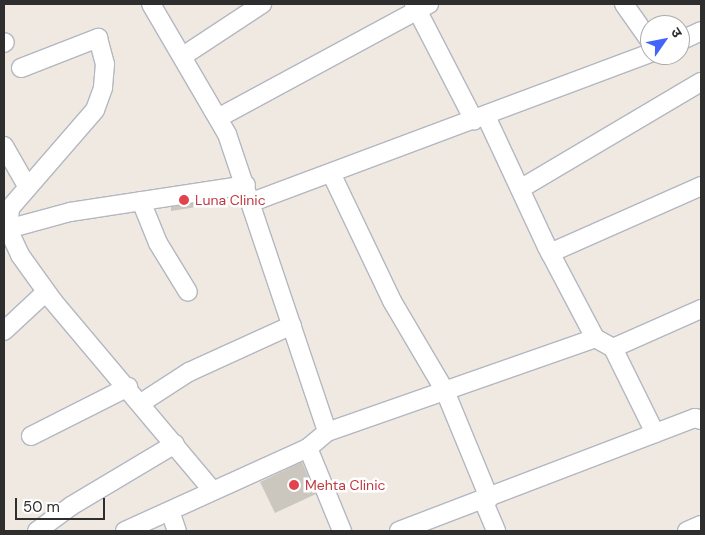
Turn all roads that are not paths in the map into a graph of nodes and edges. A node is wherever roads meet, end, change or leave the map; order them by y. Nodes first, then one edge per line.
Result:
1 (151, 4) edge
2 (262, 4) edge
3 (624, 4) edge
4 (420, 6) edge
5 (640, 27) edge
6 (183, 56) junction
7 (640, 57) edge
8 (21, 68) dead end
9 (701, 82) edge
10 (218, 118) junction
11 (480, 118) junction
12 (4, 146) edge
13 (331, 173) junction
14 (246, 185) junction
15 (27, 186) junction
16 (701, 186) edge
17 (520, 189) junction
18 (141, 201) junction
19 (252, 202) junction
20 (7, 206) edge
21 (40, 220) junction
22 (6, 229) edge
23 (550, 253) junction
24 (46, 292) junction
25 (188, 292) dead end
26 (701, 309) edge
27 (292, 325) junction
28 (4, 331) edge
29 (595, 338) junction
30 (613, 348) junction
31 (128, 386) junction
32 (445, 391) junction
33 (141, 403) junction
34 (701, 420) edge
35 (327, 432) junction
36 (655, 433) junction
37 (31, 436) dead end
38 (176, 444) junction
39 (308, 448) junction
40 (213, 491) junction
41 (486, 499) junction
42 (170, 510) junction
43 (701, 525) edge
44 (37, 531) edge
45 (125, 531) edge
46 (177, 531) edge
47 (342, 531) edge
48 (398, 531) edge
49 (496, 531) edge
50 (687, 531) edge

1 - 6 street
2 - 6 street
3 - 5 street
4 - 10 street
4 - 11 street
6 - 10 street
7 - 11 street
8 - 15 street
9 - 17 street
10 - 14 street
11 - 13 street
11 - 17 street
12 - 15 street
13 - 19 street
13 - 32 street
14 - 18 street
14 - 19 street
15 - 20 street
16 - 23 street
17 - 23 street
18 - 21 street
18 - 25 street
19 - 27 street
20 - 21 street
20 - 22 street
21 - 22 street
22 - 24 street
23 - 29 street
24 - 28 street
24 - 31 street
26 - 30 street
27 - 33 street
27 - 35 street
29 - 30 street
29 - 32 street
30 - 36 street
31 - 33 street
31 - 37 street
32 - 35 street
32 - 41 street
33 - 38 street
34 - 36 street
35 - 39 street
36 - 41 street
38 - 40 street
38 - 44 street
39 - 40 street
39 - 47 street
40 - 42 street
41 - 48 street
41 - 49 street
42 - 45 street
42 - 46 street
43 - 50 street

